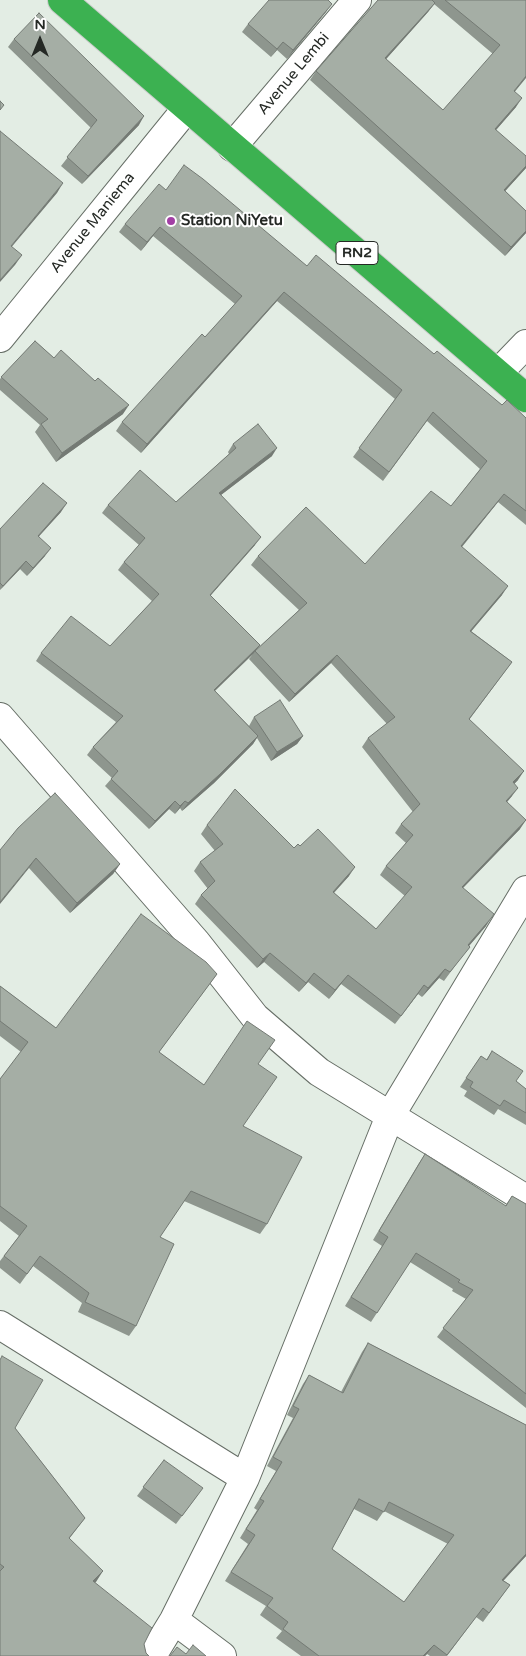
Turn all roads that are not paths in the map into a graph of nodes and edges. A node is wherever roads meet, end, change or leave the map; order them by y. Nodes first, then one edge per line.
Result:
1 (62, 0) edge
2 (357, 0) edge
3 (187, 108) junction
4 (232, 147) junction
5 (0, 338) edge
6 (526, 344) edge
7 (498, 373) junction
8 (526, 398) edge
9 (0, 717) edge
10 (526, 890) edge
11 (390, 1116) junction
12 (526, 1199) edge
13 (0, 1325) edge
14 (245, 1478) junction
15 (174, 1620) junction
16 (152, 1656) edge
17 (222, 1656) edge

1 - 3 highway, RN2
2 - 4 street, Avenue Lembi
3 - 4 highway, RN2
3 - 5 street, Avenue Maniema
4 - 7 highway, RN2
6 - 7 street
7 - 8 highway, RN2
9 - 11 street
10 - 11 street
11 - 12 street
11 - 14 street
13 - 14 street
14 - 15 street
15 - 16 street
15 - 17 street

